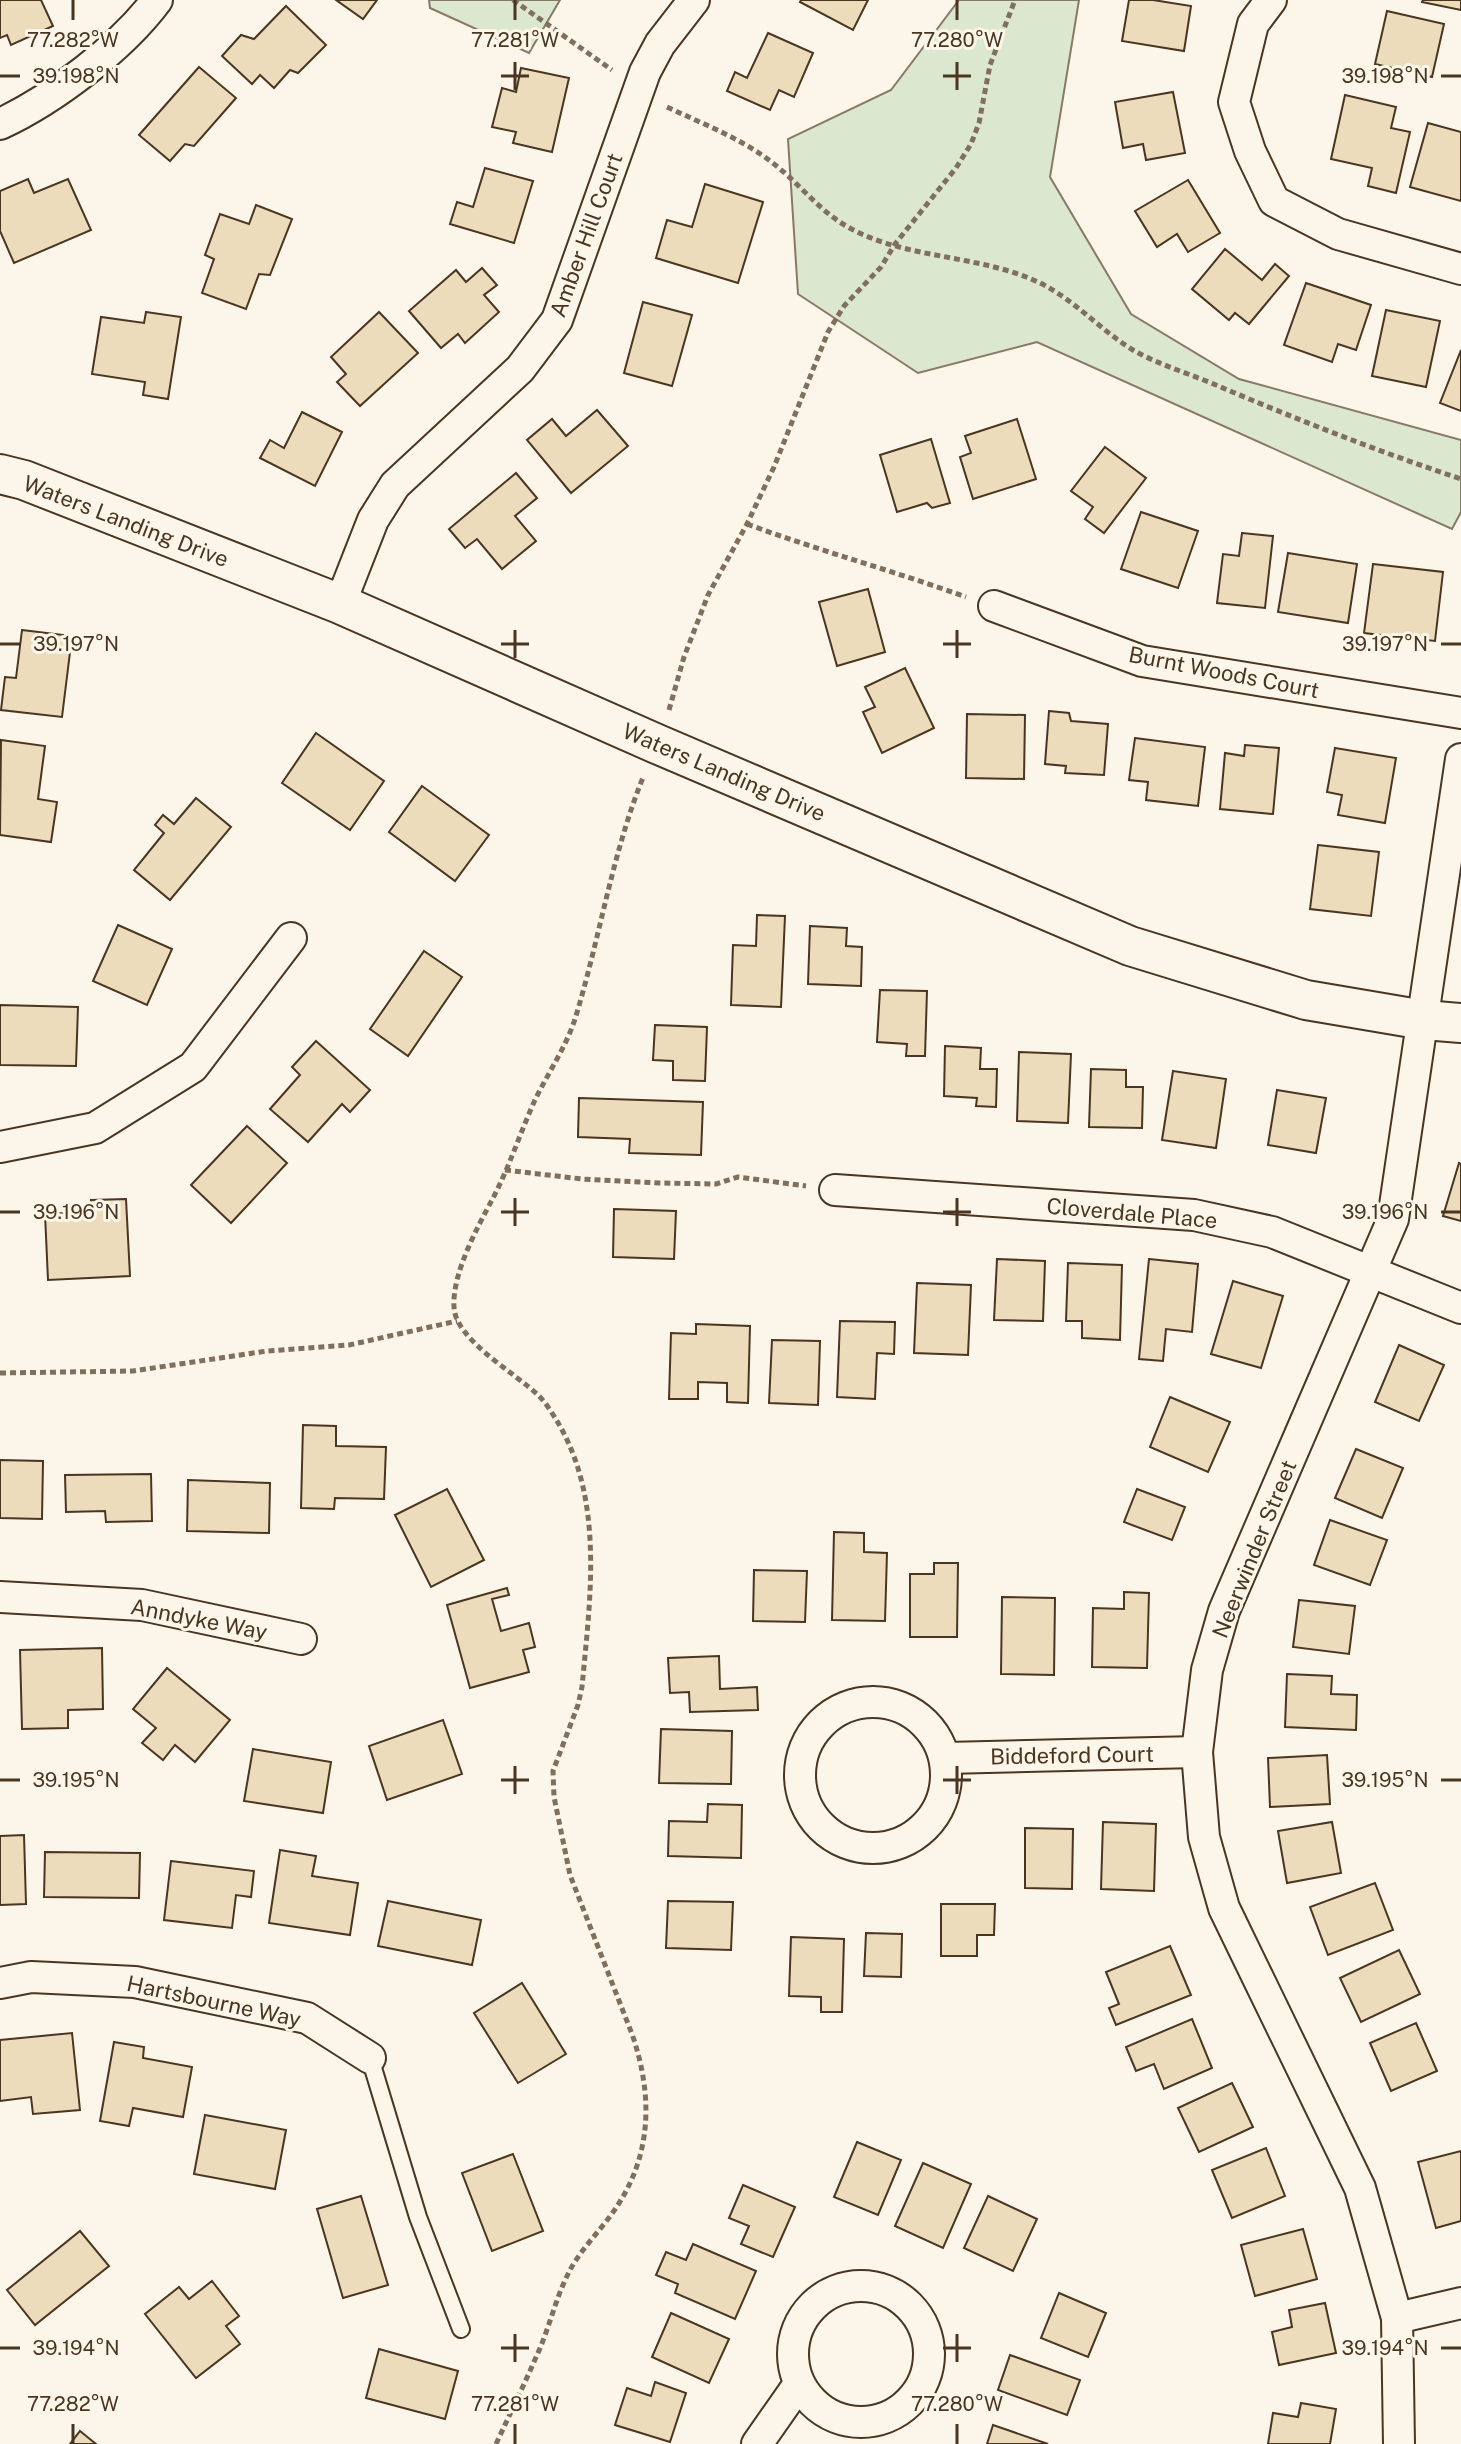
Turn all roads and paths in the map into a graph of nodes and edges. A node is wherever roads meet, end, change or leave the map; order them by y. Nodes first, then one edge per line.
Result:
1 (157, 0) edge
2 (513, 0) edge
3 (694, 0) edge
4 (1015, 0) edge
5 (1271, 0) edge
6 (619, 75) dead end
7 (663, 105) dead end
8 (0, 124) edge
9 (895, 244) junction
10 (1461, 269) edge
11 (0, 474) edge
12 (1461, 479) edge
13 (747, 524) junction
14 (340, 604) junction
15 (994, 606) joint
16 (1461, 713) edge
17 (657, 744) junction
18 (1461, 759) edge
19 (291, 938) dead end
20 (1424, 1020) junction
21 (1461, 1023) edge
22 (0, 1147) edge
23 (505, 1170) junction
24 (835, 1190) joint
25 (1373, 1271) junction
26 (1461, 1308) edge
27 (457, 1321) junction
28 (0, 1373) edge
29 (0, 1597) edge
30 (301, 1639) dead end
31 (1197, 1752) junction
32 (946, 1758) junction
33 (0, 1983) edge
34 (370, 2058) joint
35 (1461, 2303) edge
36 (1397, 2318) junction
37 (461, 2329) dead end
38 (799, 2384) junction
39 (496, 2444) edge
40 (757, 2444) edge
41 (1399, 2444) edge

1 - 8 street
2 - 6 path
3 - 14 street, Amber Hill Court
4 - 9 path
5 - 10 street
7 - 9 path
9 - 12 path
9 - 13 path
11 - 14 street, Waters Landing Drive
13 - 15 path
13 - 17 path
14 - 17 street, Waters Landing Drive
15 - 16 street, Burnt Woods Court
17 - 20 street, Waters Landing Drive
17 - 23 path
18 - 20 street, Neerwinder Street
19 - 22 street
20 - 21 street, Waters Landing Drive
20 - 25 street, Neerwinder Street
23 - 24 path
23 - 27 path
24 - 25 street, Cloverdale Place
25 - 26 street, Cloverdale Place
25 - 31 street, Neerwinder Street
27 - 28 path
27 - 39 path
29 - 30 street, Anndyke Way
31 - 32 street, Biddeford Court
31 - 36 street, Neerwinder Street
32 - 32 street
33 - 34 street, Hartsbourne Way
34 - 37 lane
35 - 36 street
36 - 41 street, Neerwinder Street
38 - 38 street
38 - 40 street

